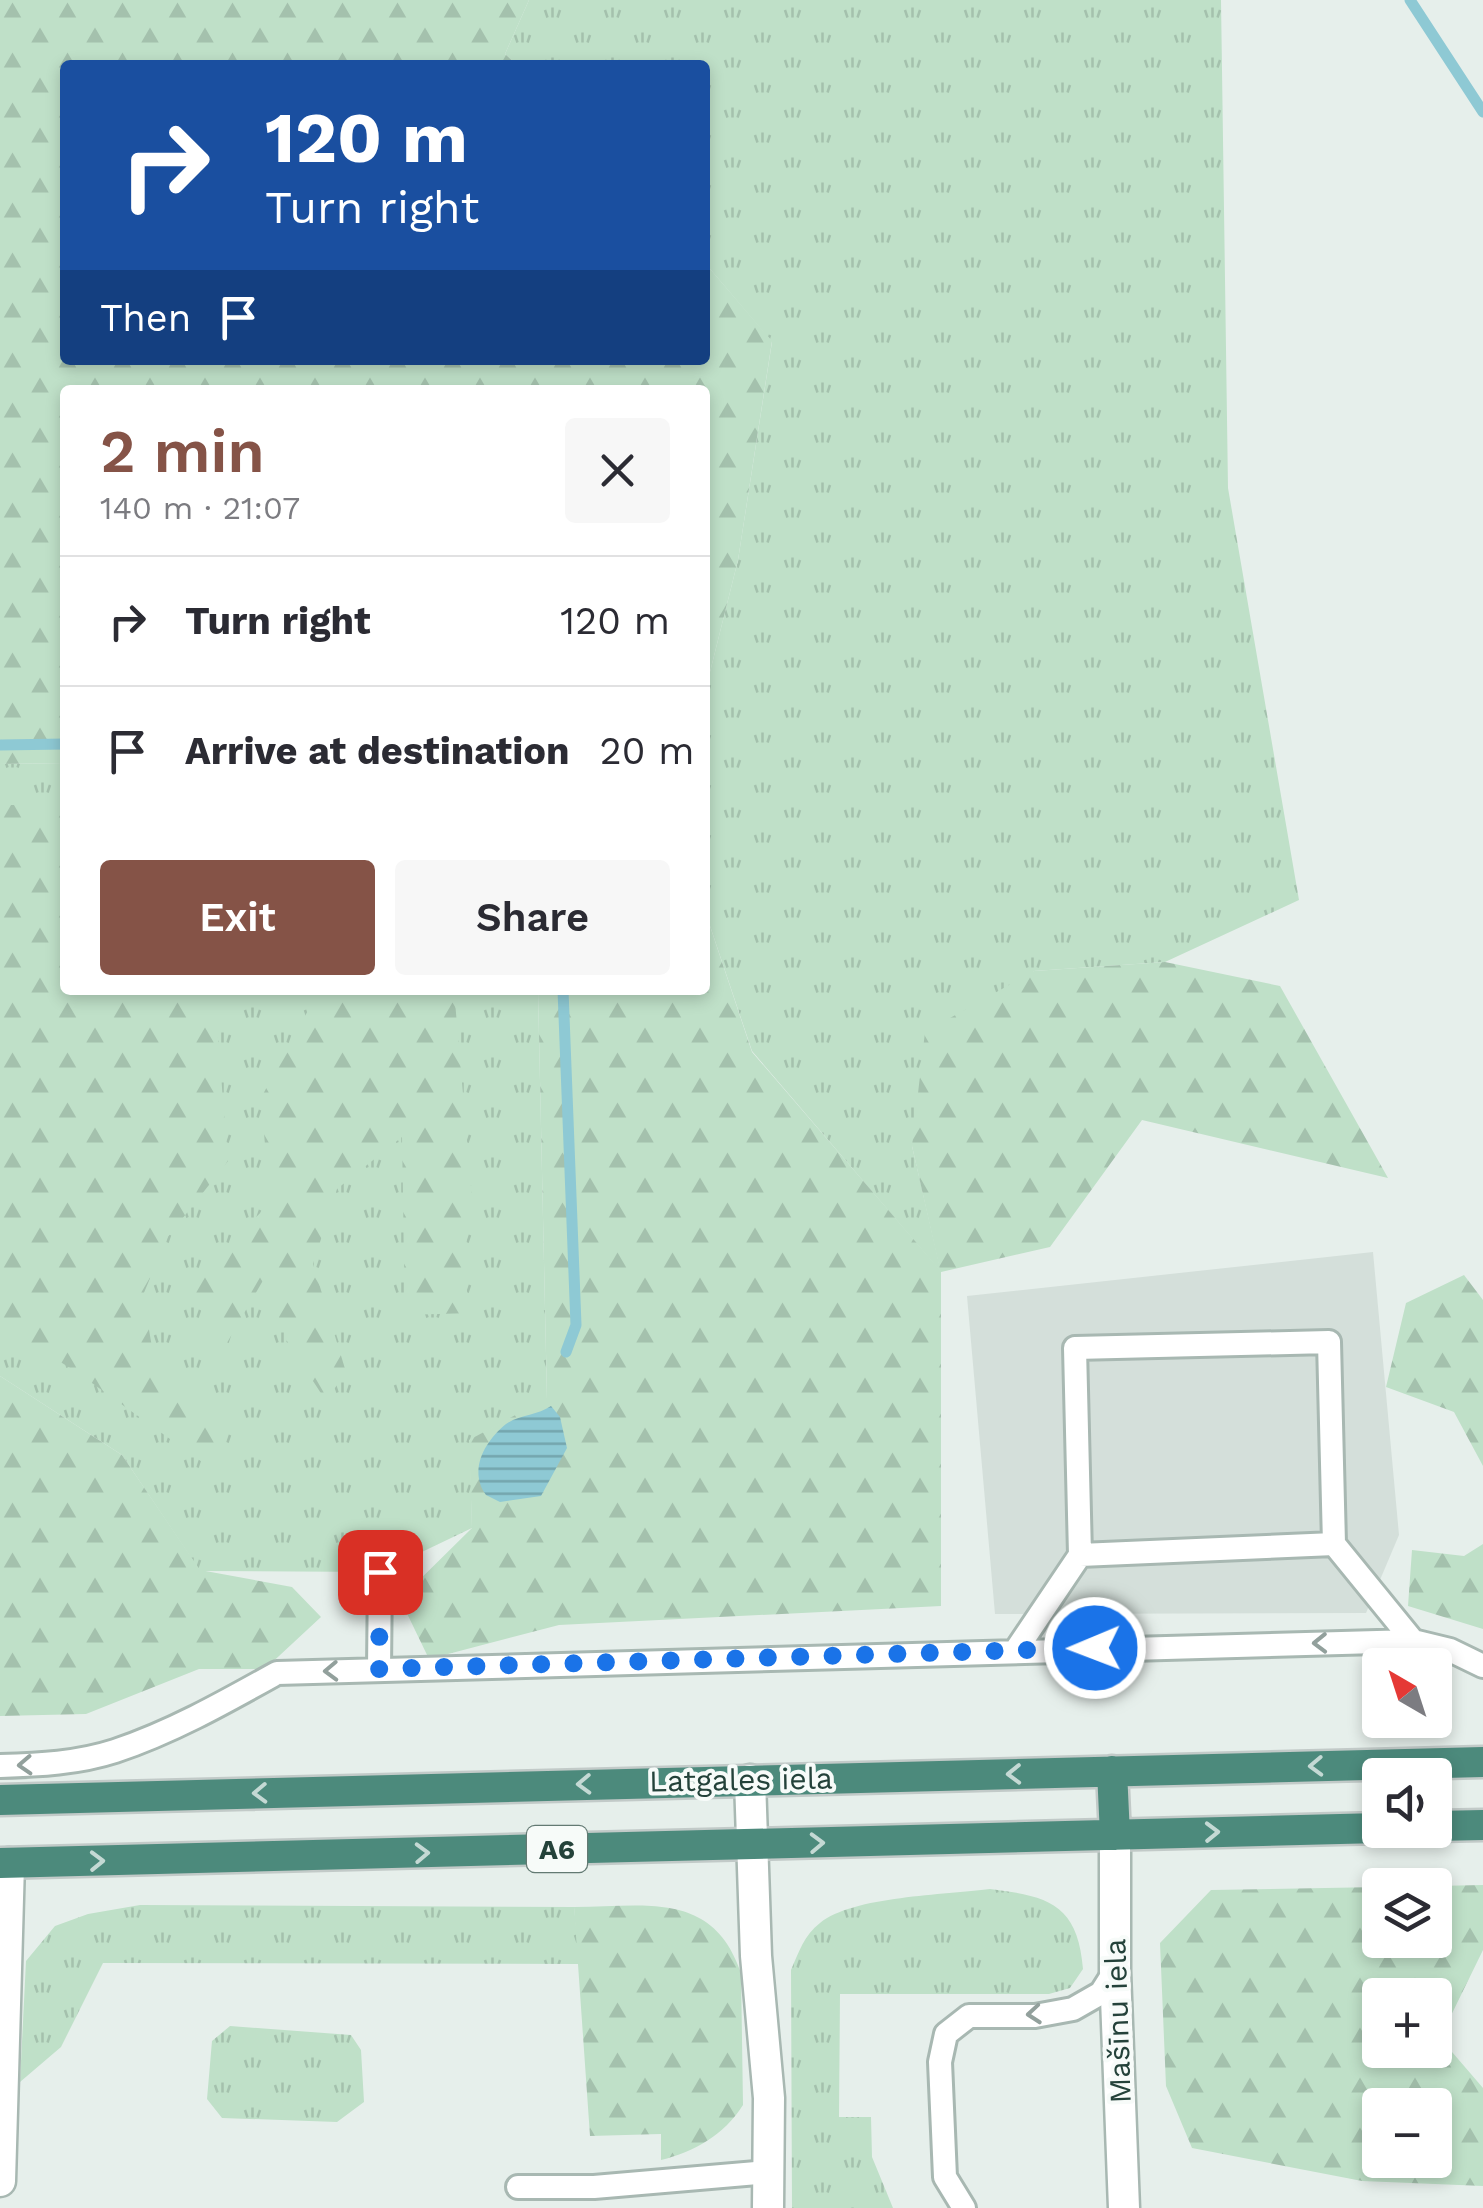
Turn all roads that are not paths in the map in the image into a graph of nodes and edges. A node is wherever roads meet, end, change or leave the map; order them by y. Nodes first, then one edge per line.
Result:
1 (1334, 1544) junction
2 (1080, 1555) junction
3 (380, 1572) dead end
4 (1413, 1641) junction
5 (1016, 1650) junction
6 (1483, 1666) edge
7 (379, 1669) junction
8 (1483, 1762) edge
9 (0, 1766) edge
10 (1112, 1772) junction
11 (750, 1780) junction
12 (0, 1800) edge
13 (1483, 1825) edge
14 (1452, 1826) edge
15 (1362, 1828) edge
16 (1115, 1834) junction
17 (750, 1844) junction
18 (5, 1863) edge
19 (1115, 1972) junction
20 (768, 2172) junction
21 (0, 2177) edge
22 (518, 2187) dead end
23 (1119, 2199) edge
24 (768, 2208) edge
25 (964, 2208) edge

1 - 2 lane
1 - 2 lane
1 - 4 lane
2 - 5 lane
3 - 7 lane
4 -> 5 lane
4 - 6 lane
5 - 7 lane
7 -> 9 lane
8 -> 10 highway, Latgales iela / A6
10 -> 11 highway, Latgales iela / A6
10 - 16 highway
11 -> 12 highway, Latgales iela / A6
11 - 17 street
13 - 14 highway
16 -> 15 highway, A6
17 -> 16 highway, A6
16 - 19 street, Mašīnu iela
18 -> 17 highway, A6
17 - 20 street
18 - 21 street
19 - 23 street, Mašīnu iela
19 -> 25 lane
20 - 22 lane
20 - 24 street

